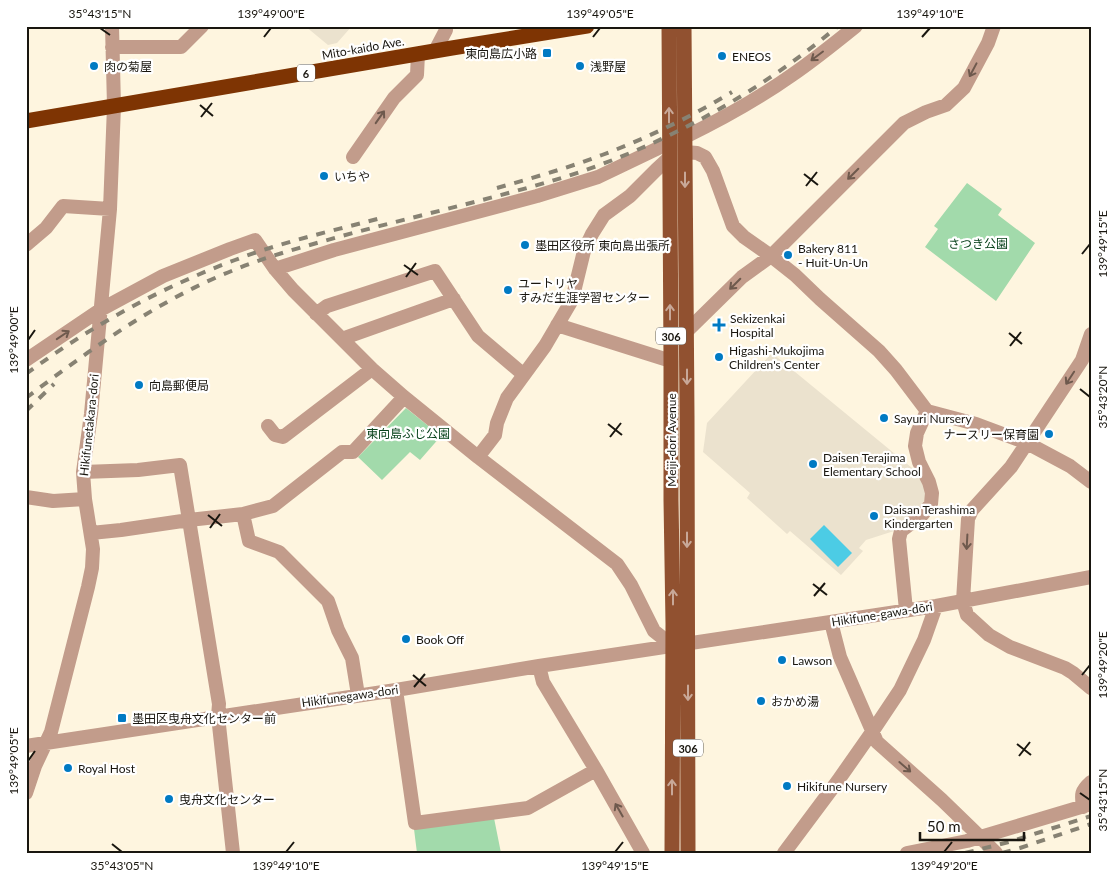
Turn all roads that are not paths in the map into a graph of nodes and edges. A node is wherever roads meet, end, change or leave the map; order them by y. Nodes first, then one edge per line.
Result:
1 (112, 26) edge
2 (202, 26) edge
3 (587, 26) edge
4 (669, 26) edge
5 (684, 26) edge
6 (856, 26) edge
7 (994, 26) edge
8 (446, 30) dead end
9 (532, 30) edge
10 (112, 47) junction
11 (435, 51) junction
12 (418, 54) junction
13 (114, 106) junction
14 (26, 121) edge
15 (685, 145) junction
16 (670, 151) junction
17 (353, 157) dead end
18 (110, 209) junction
19 (26, 246) edge
20 (771, 256) junction
21 (275, 269) junction
22 (454, 299) junction
23 (100, 310) junction
24 (316, 314) junction
25 (557, 325) junction
26 (686, 332) junction
27 (1091, 334) edge
28 (343, 340) junction
29 (26, 360) edge
30 (671, 361) junction
31 (372, 369) junction
32 (524, 375) junction
33 (404, 398) junction
34 (927, 411) junction
35 (268, 426) dead end
36 (1028, 443) junction
37 (478, 457) junction
38 (83, 472) junction
39 (1091, 482) edge
40 (26, 497) edge
41 (85, 499) junction
42 (244, 514) junction
43 (189, 520) junction
44 (91, 533) junction
45 (1091, 577) edge
46 (963, 601) junction
47 (936, 606) junction
48 (906, 610) junction
49 (831, 622) junction
50 (680, 645) junction
51 (538, 666) junction
52 (1091, 688) edge
53 (396, 690) junction
54 (358, 695) junction
55 (218, 716) junction
56 (872, 732) junction
57 (46, 744) junction
58 (26, 746) edge
59 (596, 770) junction
60 (1091, 782) edge
61 (26, 793) edge
62 (1087, 806) edge
63 (980, 837) junction
64 (233, 853) edge
65 (643, 853) edge
66 (672, 853) edge
67 (688, 853) edge
68 (784, 853) edge
69 (907, 853) edge
70 (996, 853) edge

1 - 10 street, Hikifunetakara-dori
2 - 10 street
3 - 9 highway, Mito-kaido Ave. / 6
16 -> 4 main road, Meiji-dori Avenue / 306
5 - 15 main road, Meiji-dori Avenue / 306
6 -> 15 street
7 -> 20 street
8 - 11 street
9 - 11 highway, Mito-kaido Ave. / 6
10 - 13 street, Hikifunetakara-dori
11 - 12 highway, Mito-kaido Ave. / 6
12 - 13 highway, Mito-kaido Ave. / 6
17 -> 12 street
13 - 14 highway, Mito-kaido Ave. / 6
13 - 18 street, Hikifunetakara-dori
15 - 20 street
15 -> 26 main road, Meiji-dori Avenue / 306
16 - 21 street
16 - 25 street
30 -> 16 main road, Meiji-dori Avenue / 306
18 - 19 street
18 - 23 street, Hikifunetakara-dori
20 -> 26 street
20 - 34 street
21 - 23 street
21 - 24 street
22 - 24 street
22 - 28 street
22 - 32 street
29 -> 23 street
23 - 38 street, Hikifunetakara-dori
24 - 28 street
25 - 30 street
25 - 32 street
26 -> 50 main road, Meiji-dori Avenue / 306
27 -> 36 street
28 - 31 street
50 -> 30 main road, Meiji-dori Avenue / 306
31 - 33 street
31 - 35 street
32 - 37 street
33 - 37 street
33 - 42 street
34 - 36 street
34 - 48 street
36 - 39 street
36 -> 46 street
37 - 50 street
38 - 41 street, Hikifunetakara-dori
38 - 43 street
40 - 41 street
41 - 44 street, Hikifunetakara-dori
42 - 43 street
42 - 54 street
43 - 44 street
43 - 55 street
44 - 57 street, Hikifunetakara-dori
45 - 46 street, Hikifune-gawa-dōri
46 - 47 street, Hikifune-gawa-dōri
46 - 52 street
47 - 48 street, Hikifune-gawa-dōri
47 - 56 street
48 - 49 street, Hikifune-gawa-dōri
49 - 50 street, Hikifune-gawa-dōri
49 - 56 street
50 - 51 street, Hikifunegawa-dori
66 -> 50 main road, Meiji-dori Avenue / 306
50 -> 67 main road, Meiji-dori Avenue / 306
51 - 53 street, Hikifunegawa-dori
51 - 59 street
53 - 54 street, Hikifunegawa-dori
53 - 59 street
54 - 55 street, Hikifunegawa-dori
55 - 57 street, Hikifunegawa-dori
55 - 64 street
56 -> 63 street
56 - 68 street
57 - 58 street, Hikifunegawa-dori
57 - 61 street, Hikifunetakara-dori
65 -> 59 street
60 - 62 street
62 - 63 street
63 - 69 street
63 - 70 street

